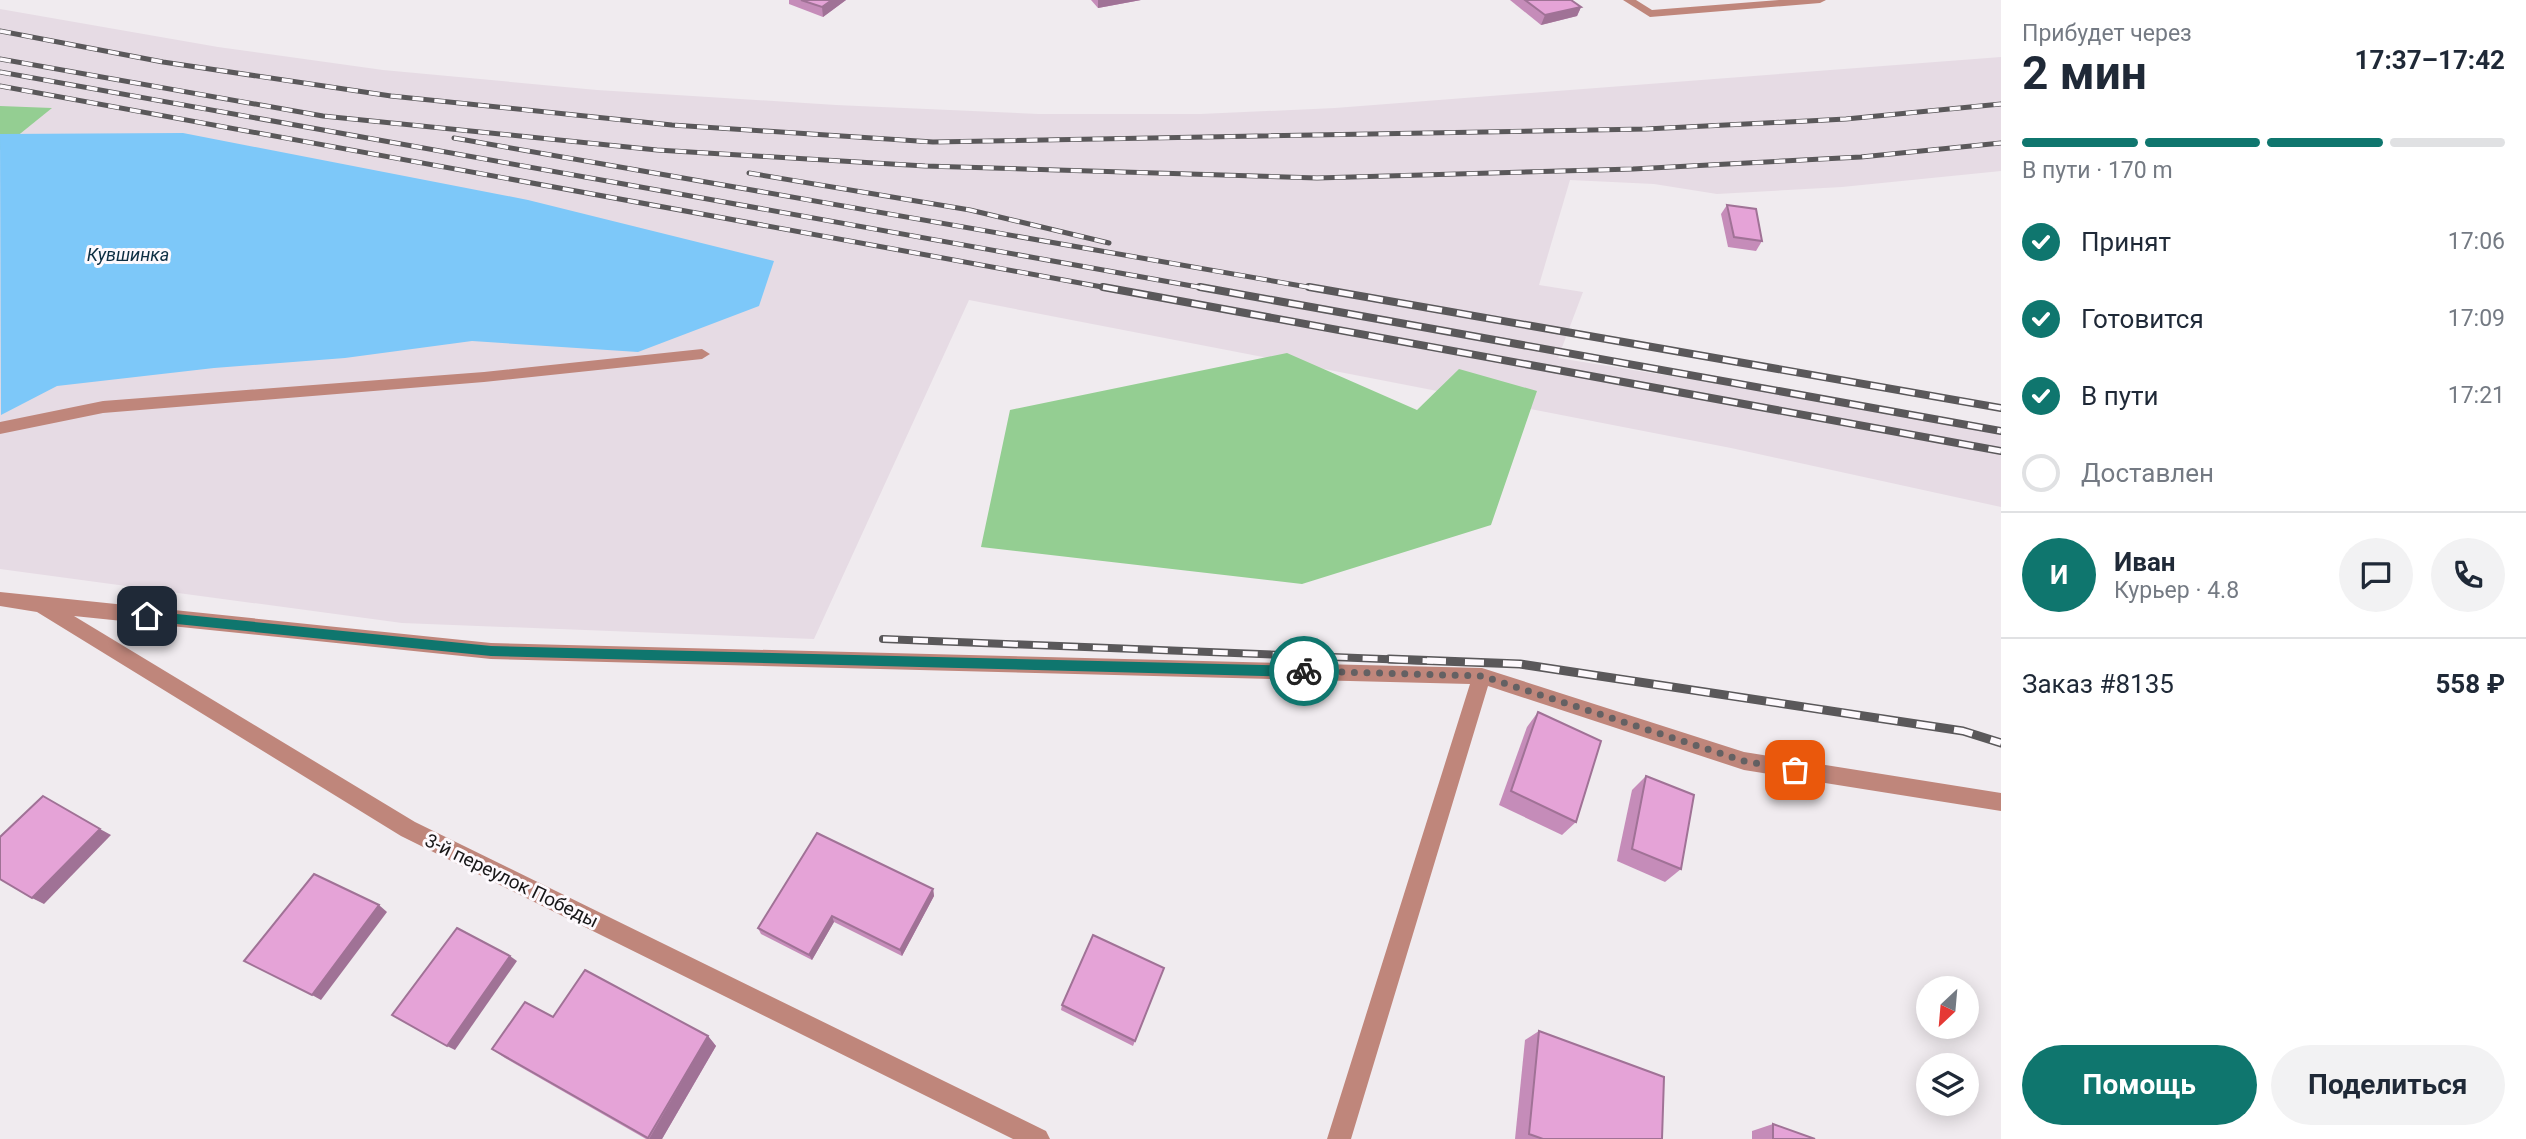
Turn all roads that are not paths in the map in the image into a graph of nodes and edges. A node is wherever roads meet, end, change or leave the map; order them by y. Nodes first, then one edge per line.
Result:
1 (1629, 0) edge
2 (1820, 0) edge
3 (702, 354) dead end
4 (0, 428) edge
5 (0, 599) edge
6 (41, 605) junction
7 (1482, 676) junction
8 (2001, 802) edge
9 (1038, 1139) edge
10 (1339, 1139) edge

1 - 2 street
3 - 4 street
5 - 6 street, 3-й переулок Победы
6 - 7 street
6 - 9 street, 3-й переулок Победы
7 - 8 street
7 - 10 street

